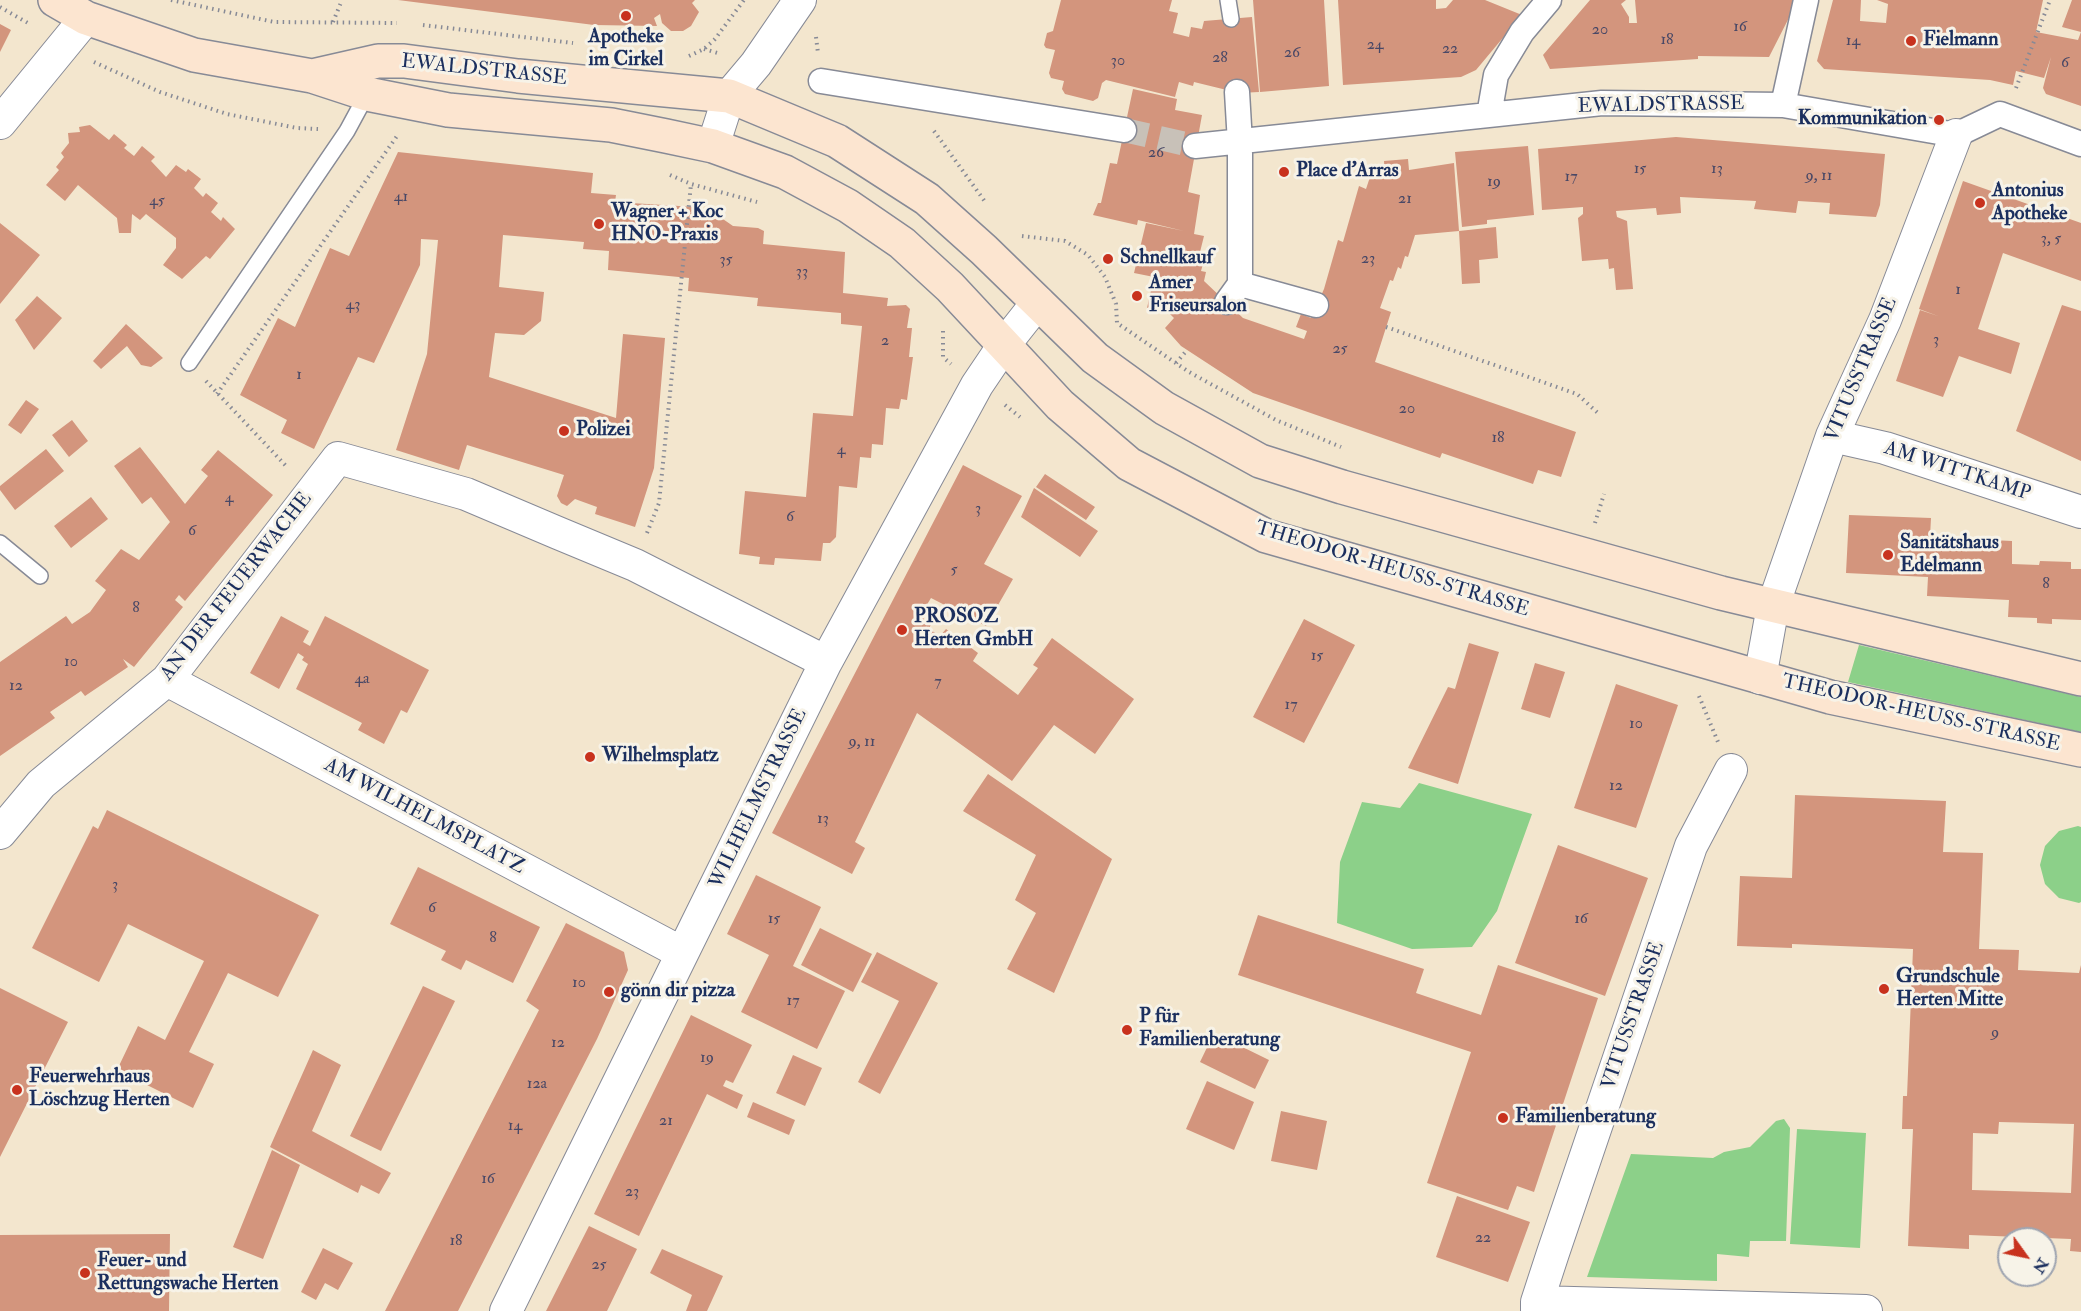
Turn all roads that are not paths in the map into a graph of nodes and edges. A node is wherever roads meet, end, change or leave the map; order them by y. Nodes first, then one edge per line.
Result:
1 (55, 0) edge
2 (800, 0) edge
3 (1228, 0) edge
4 (1549, 0) edge
5 (1806, 0) edge
6 (86, 18) junction
7 (1230, 19) dead end
8 (312, 76) junction
9 (821, 81) road end
10 (1237, 92) dead end
11 (367, 94) junction
12 (729, 96) junction
13 (1783, 105) junction
14 (1489, 115) junction
15 (0, 123) edge
16 (1124, 130) tunnel mouth
17 (1956, 135) junction
18 (1240, 143) junction
19 (2081, 144) edge
20 (712, 146) junction
21 (1195, 146) tunnel mouth
22 (1038, 302) junction
23 (1316, 305) dead end
24 (1004, 345) junction
25 (189, 363) road end
26 (1832, 436) junction
27 (2081, 512) edge
28 (0, 543) edge
29 (40, 576) dead end
30 (1773, 606) junction
31 (826, 662) junction
32 (1761, 678) junction
33 (2081, 679) edge
34 (167, 680) junction
35 (2081, 750) edge
36 (1731, 770) road end
37 (0, 833) edge
38 (682, 953) junction
39 (1537, 1306) edge
40 (506, 1311) edge
41 (1866, 1311) edge

1 - 6 main road, EWALDSTRASSE
2 - 12 street
3 - 7 lane
4 - 14 street
5 - 13 street
6 - 8 main road, EWALDSTRASSE
6 - 15 street
8 - 11 main road, EWALDSTRASSE
8 - 12 main road, EWALDSTRASSE
9 - 16 street
10 - 18 street
11 - 20 main road, EWALDSTRASSE
11 - 25 lane
12 - 20 street
12 - 22 main road
13 - 14 street, EWALDSTRASSE
13 - 17 street, EWALDSTRASSE
14 - 18 street, EWALDSTRASSE
17 - 19 street
17 - 26 street, VITUSSTRASSE
18 - 21 street, EWALDSTRASSE
18 - 23 street
20 - 24 main road, THEODOR-HEUSS-STRASSE
22 - 24 street, WILHELMSTRASSE
22 - 30 main road
24 - 31 street, WILHELMSTRASSE
24 - 32 main road, THEODOR-HEUSS-STRASSE
26 - 27 street, AM WITTKAMP
26 - 30 street, VITUSSTRASSE
28 - 29 lane
30 - 32 street, THEODOR-HEUSS-STRASSE
30 - 33 main road
31 - 34 street, AN DER FEUERWACHE
31 - 38 street, WILHELMSTRASSE
32 - 35 main road, THEODOR-HEUSS-STRASSE
34 - 37 street, AN DER FEUERWACHE
34 - 38 street, AM WILHELMSPLATZ
36 - 39 street, VITUSSTRASSE
38 - 40 street, WILHELMSTRASSE
39 - 41 street, VITUSSTRASSE

